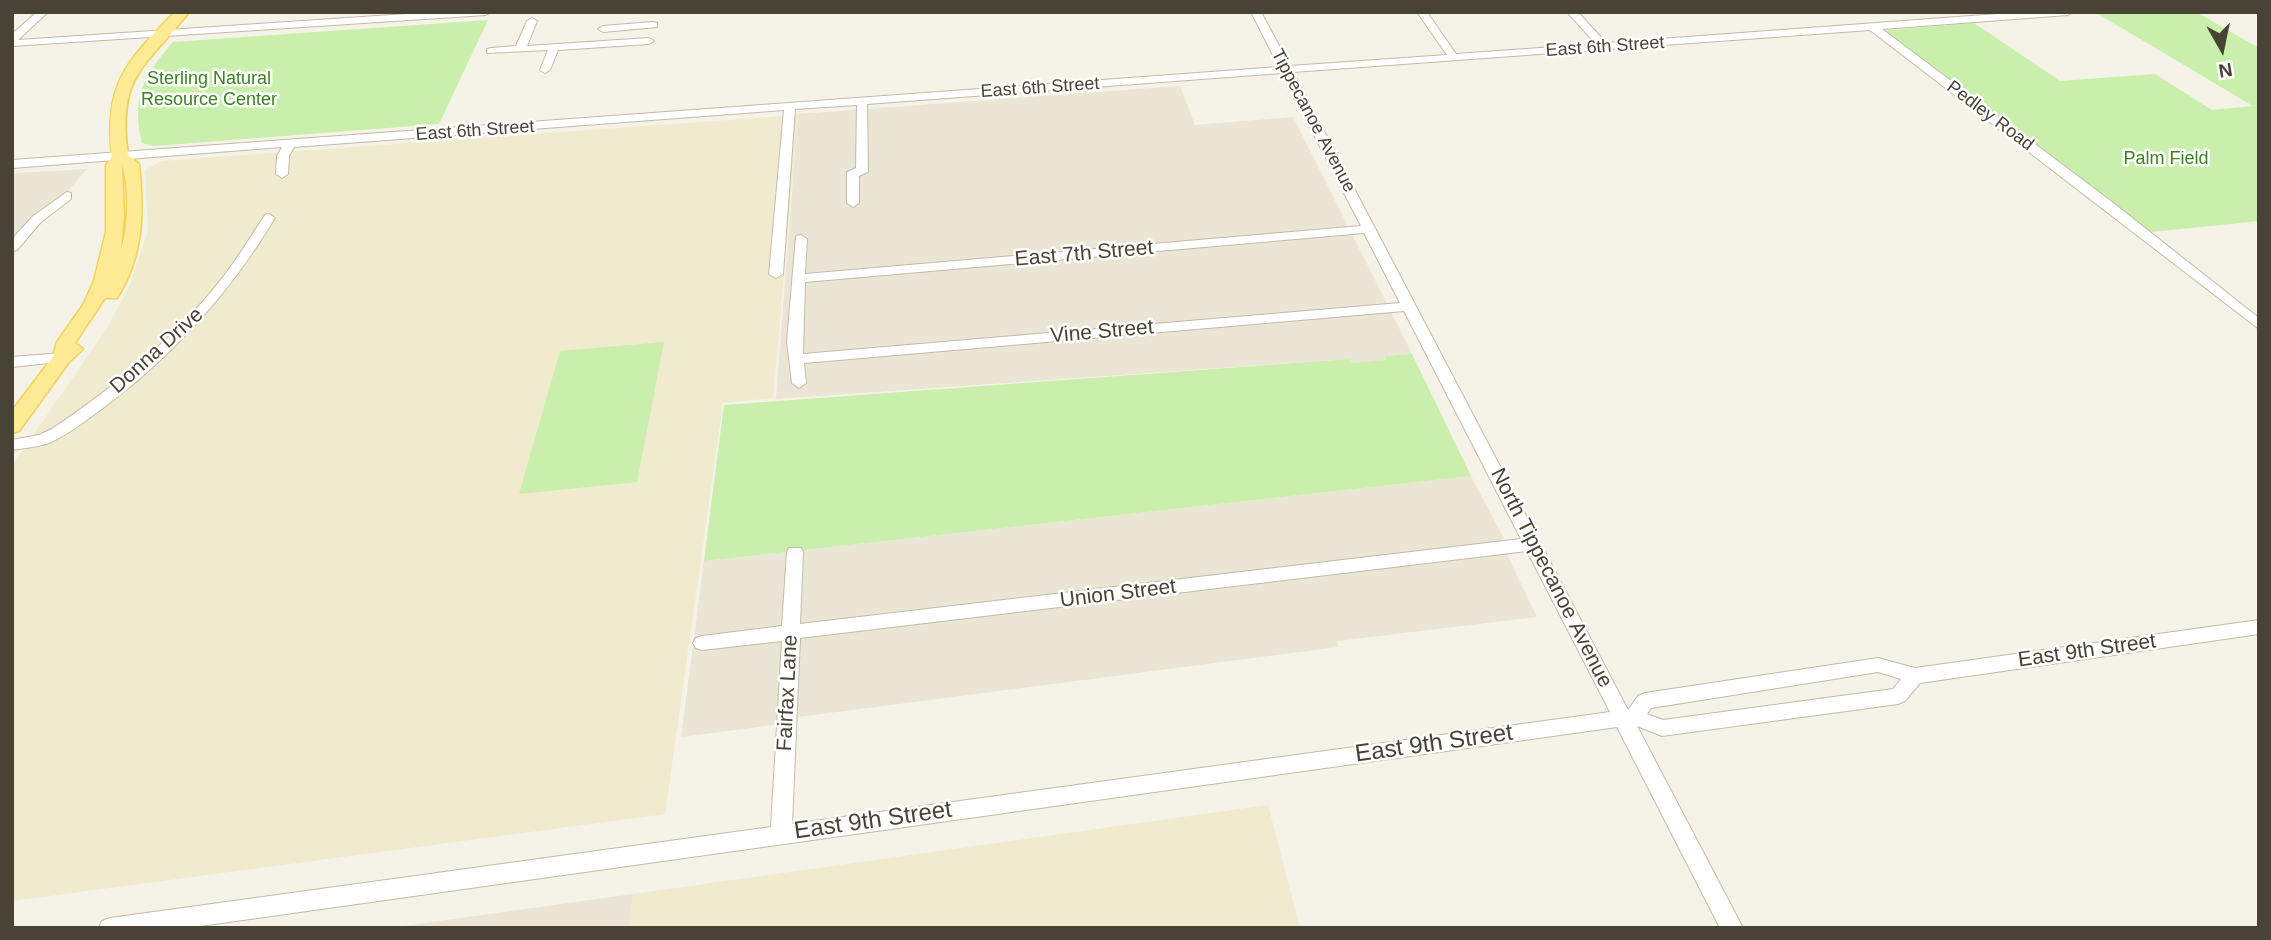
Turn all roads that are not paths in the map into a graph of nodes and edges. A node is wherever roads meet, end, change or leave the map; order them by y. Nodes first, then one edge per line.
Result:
1 (43, 12) edge
2 (183, 12) edge
3 (309, 12) edge
4 (486, 12) edge
5 (1256, 12) edge
6 (1422, 12) edge
7 (1572, 12) edge
8 (1895, 12) edge
9 (2068, 12) edge
10 (452, 13) edge
11 (607, 18) dead end
12 (532, 21) dead end
13 (300, 24) junction
14 (1911, 24) junction
15 (653, 25) dead end
16 (1873, 27) junction
17 (603, 29) junction
18 (163, 33) junction
19 (12, 41) edge
20 (649, 41) dead end
21 (598, 44) junction
22 (554, 47) junction
23 (1604, 47) junction
24 (520, 49) junction
25 (491, 51) dead end
26 (1454, 58) junction
27 (545, 70) dead end
28 (1286, 70) junction
29 (862, 102) junction
30 (790, 107) junction
31 (289, 145) junction
32 (120, 158) junction
33 (12, 164) edge
34 (282, 174) dead end
35 (67, 196) dead end
36 (853, 203) dead end
37 (269, 218) dead end
38 (1369, 229) junction
39 (801, 239) dead end
40 (12, 247) edge
41 (776, 274) dead end
42 (798, 279) junction
43 (1409, 306) junction
44 (2259, 325) edge
45 (62, 358) junction
46 (795, 359) junction
47 (12, 362) edge
48 (799, 383) dead end
49 (12, 426) edge
50 (12, 444) edge
51 (1533, 544) junction
52 (795, 552) dead end
53 (2259, 626) edge
54 (791, 633) junction
55 (702, 643) dead end
56 (1915, 676) junction
57 (1629, 717) junction
58 (781, 834) junction
59 (110, 928) edge
60 (1732, 928) edge

1 - 19 street
2 - 18 main road
3 - 13 street
4 - 10 street
5 - 28 street, Tippecanoe Avenue
6 - 26 street
7 - 23 street
8 - 14 street
9 - 14 street, East 6th Street
10 - 13 street
11 - 17 street
12 - 24 street
13 - 18 street
14 - 16 street, East 6th Street
15 - 17 street
16 - 23 street, East 6th Street
16 - 44 street, Pedley Road
17 - 21 street
18 - 19 street
18 - 32 main road
20 - 21 street
21 - 22 street
22 - 24 street
22 - 27 street
23 - 26 street, East 6th Street
24 - 25 street
26 - 28 street, East 6th Street
28 - 29 street, East 6th Street
28 - 38 street, Tippecanoe Avenue
29 - 30 street, East 6th Street
29 - 36 street
30 - 31 street, East 6th Street
30 - 41 street
31 - 32 street, East 6th Street
31 - 34 street
32 - 33 street, East 6th Street
32 - 45 main road
35 - 40 street
37 - 50 street, Donna Drive
38 - 42 street, East 7th Street
38 - 43 street, North Tippecanoe Avenue
39 - 42 street
42 - 46 street
43 - 46 street, Vine Street
43 - 51 street, North Tippecanoe Avenue
45 - 47 street
45 - 49 main road
46 - 48 street
51 - 54 street, Union Street
51 - 57 street, North Tippecanoe Avenue
52 - 54 street, Fairfax Lane
53 - 56 street, East 9th Street
54 - 55 street, Union Street
54 - 58 street, Fairfax Lane
56 - 57 street, East 9th Street
56 - 57 street, East 9th Street
57 - 58 street, East 9th Street
57 - 60 street, North Tippecanoe Avenue
58 - 59 street, East 9th Street

